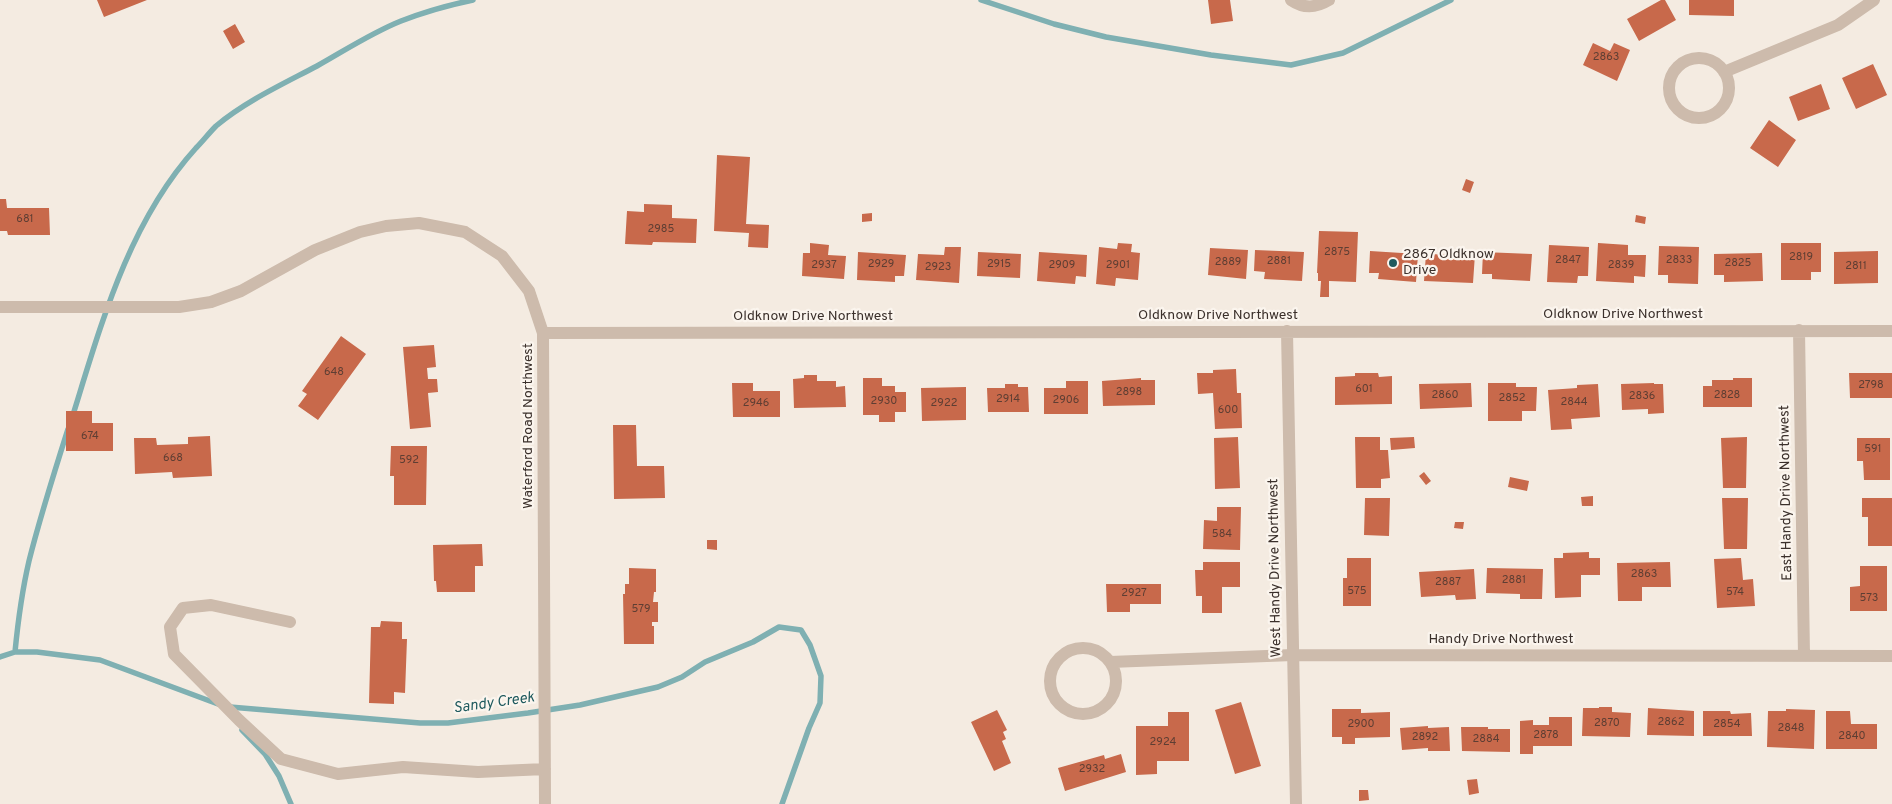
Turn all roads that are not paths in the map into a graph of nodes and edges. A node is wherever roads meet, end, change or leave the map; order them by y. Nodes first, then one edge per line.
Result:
1 (1291, 0) edge
2 (1329, 0) edge
3 (1874, 0) edge
4 (1724, 72) junction
5 (0, 306) edge
6 (1799, 330) junction
7 (1287, 331) junction
8 (1892, 331) edge
9 (543, 333) junction
10 (290, 622) dead end
11 (1293, 655) junction
12 (1804, 656) junction
13 (1892, 656) edge
14 (1110, 662) junction
15 (545, 769) junction
16 (545, 804) edge
17 (1296, 804) edge

1 - 2 street
3 - 4 street
4 - 4 street
5 - 9 street, Waterford Road Northwest
6 - 7 street, Oldknow Drive Northwest
6 - 8 street, Oldknow Drive Northwest
6 - 12 street, East Handy Drive Northwest
7 - 9 street, Oldknow Drive Northwest
7 - 11 street, West Handy Drive Northwest
9 - 15 street, Waterford Road Northwest
10 - 15 street
11 - 12 street, Handy Drive Northwest
11 - 14 street, Handy Drive Northwest
11 - 17 street, West Handy Drive Northwest
12 - 13 street, Handy Drive Northwest
14 - 14 street
15 - 16 street, Waterford Road Northwest

